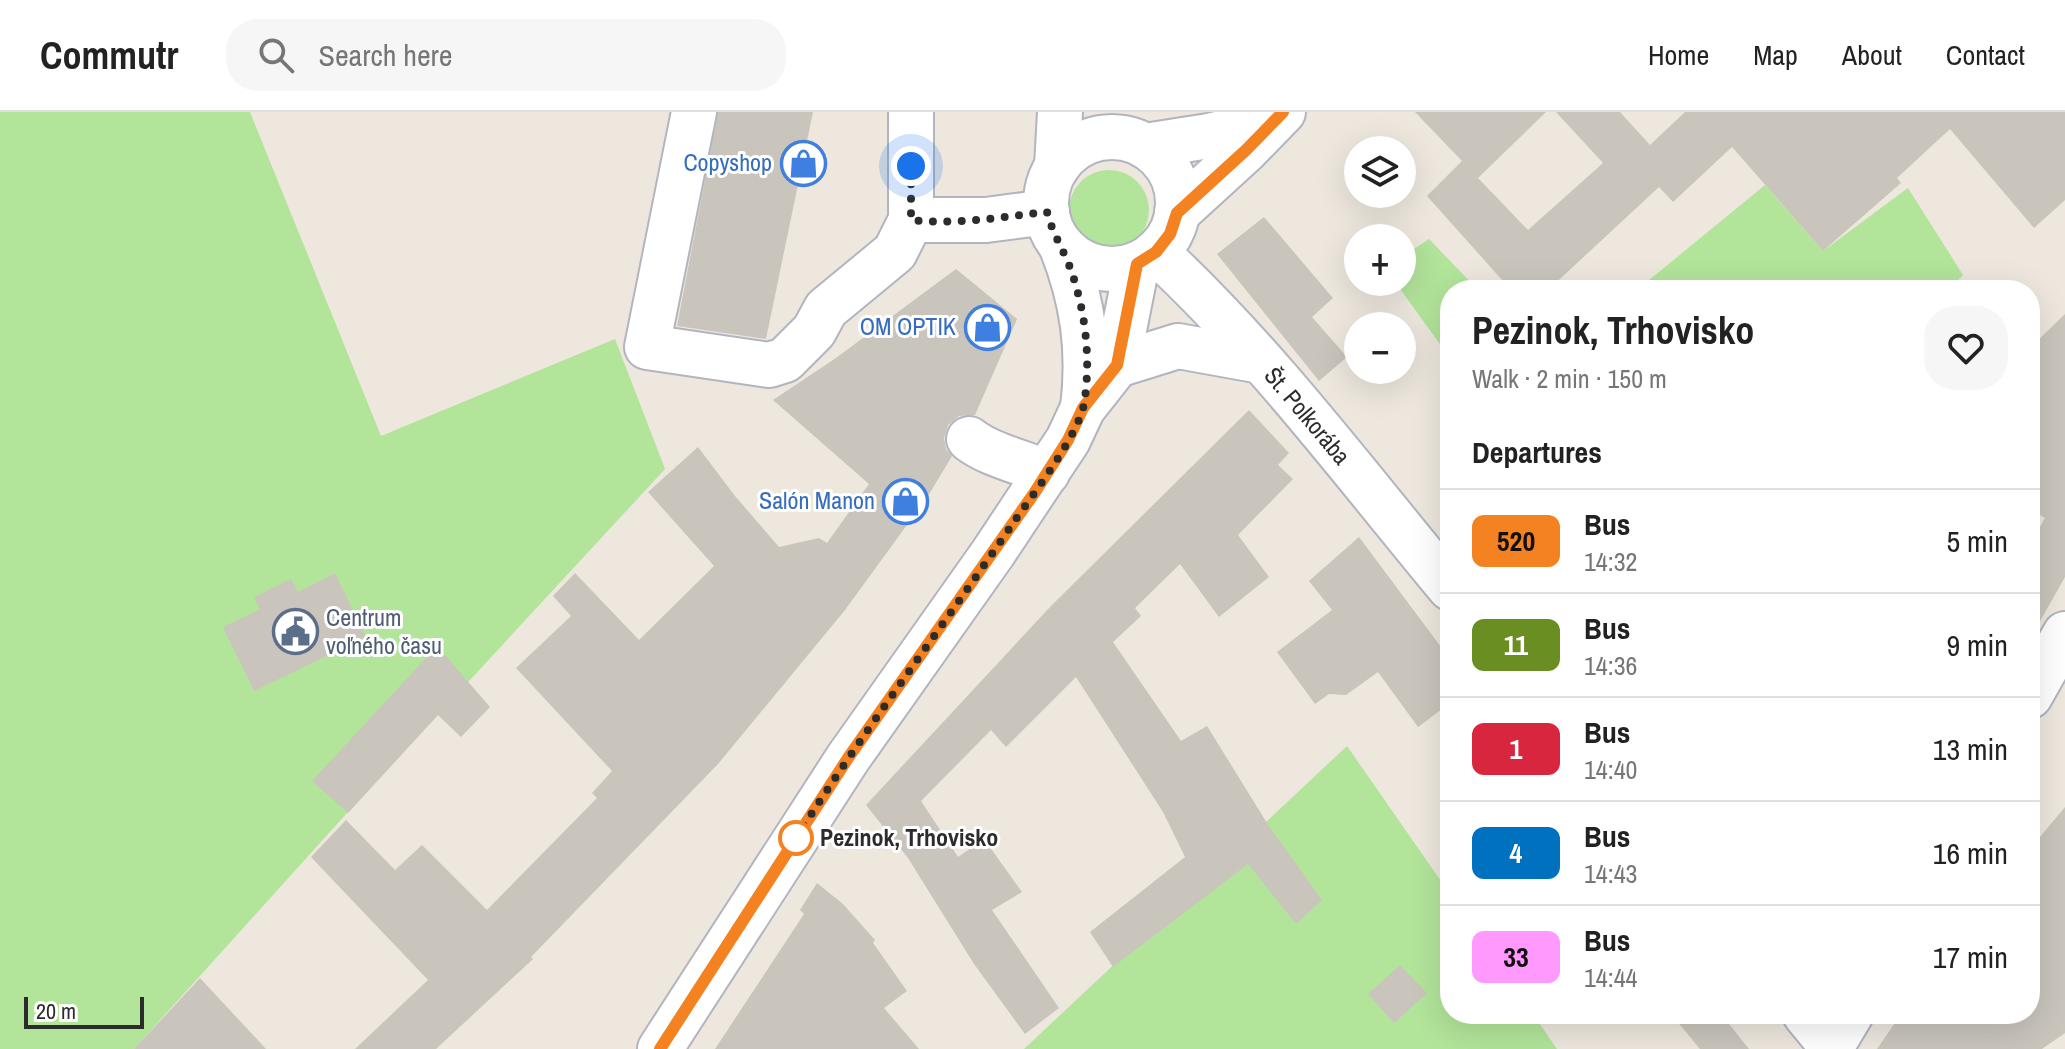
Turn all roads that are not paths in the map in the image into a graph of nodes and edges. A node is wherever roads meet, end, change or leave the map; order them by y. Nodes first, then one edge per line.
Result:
1 (694, 112) edge
2 (911, 112) edge
3 (1060, 112) edge
4 (1277, 117) edge
5 (1122, 132) edge
6 (1057, 167) junction
7 (1177, 213) junction
8 (911, 220) junction
9 (1054, 229) junction
10 (1146, 258) junction
11 (1261, 361) junction
12 (1117, 365) junction
13 (1083, 408) junction
14 (969, 439) dead end
15 (1047, 473) junction
16 (1440, 576) edge
17 (2065, 634) edge
18 (2040, 678) edge
19 (1819, 1024) edge
20 (1838, 1037) edge
21 (660, 1049) edge

1 - 8 street
2 - 8 street
3 - 6 street
4 - 5 street
4 - 7 street
5 - 6 street
5 - 7 street
6 - 9 street
7 - 10 street
8 - 9 street
9 - 10 street
9 - 13 street
10 - 11 street, Št. Polkorába
10 - 12 street
11 - 12 street
11 - 16 street, Št. Polkorába
12 - 13 street
13 - 15 street
14 - 15 street
15 - 21 street
17 - 18 street
19 - 20 street

